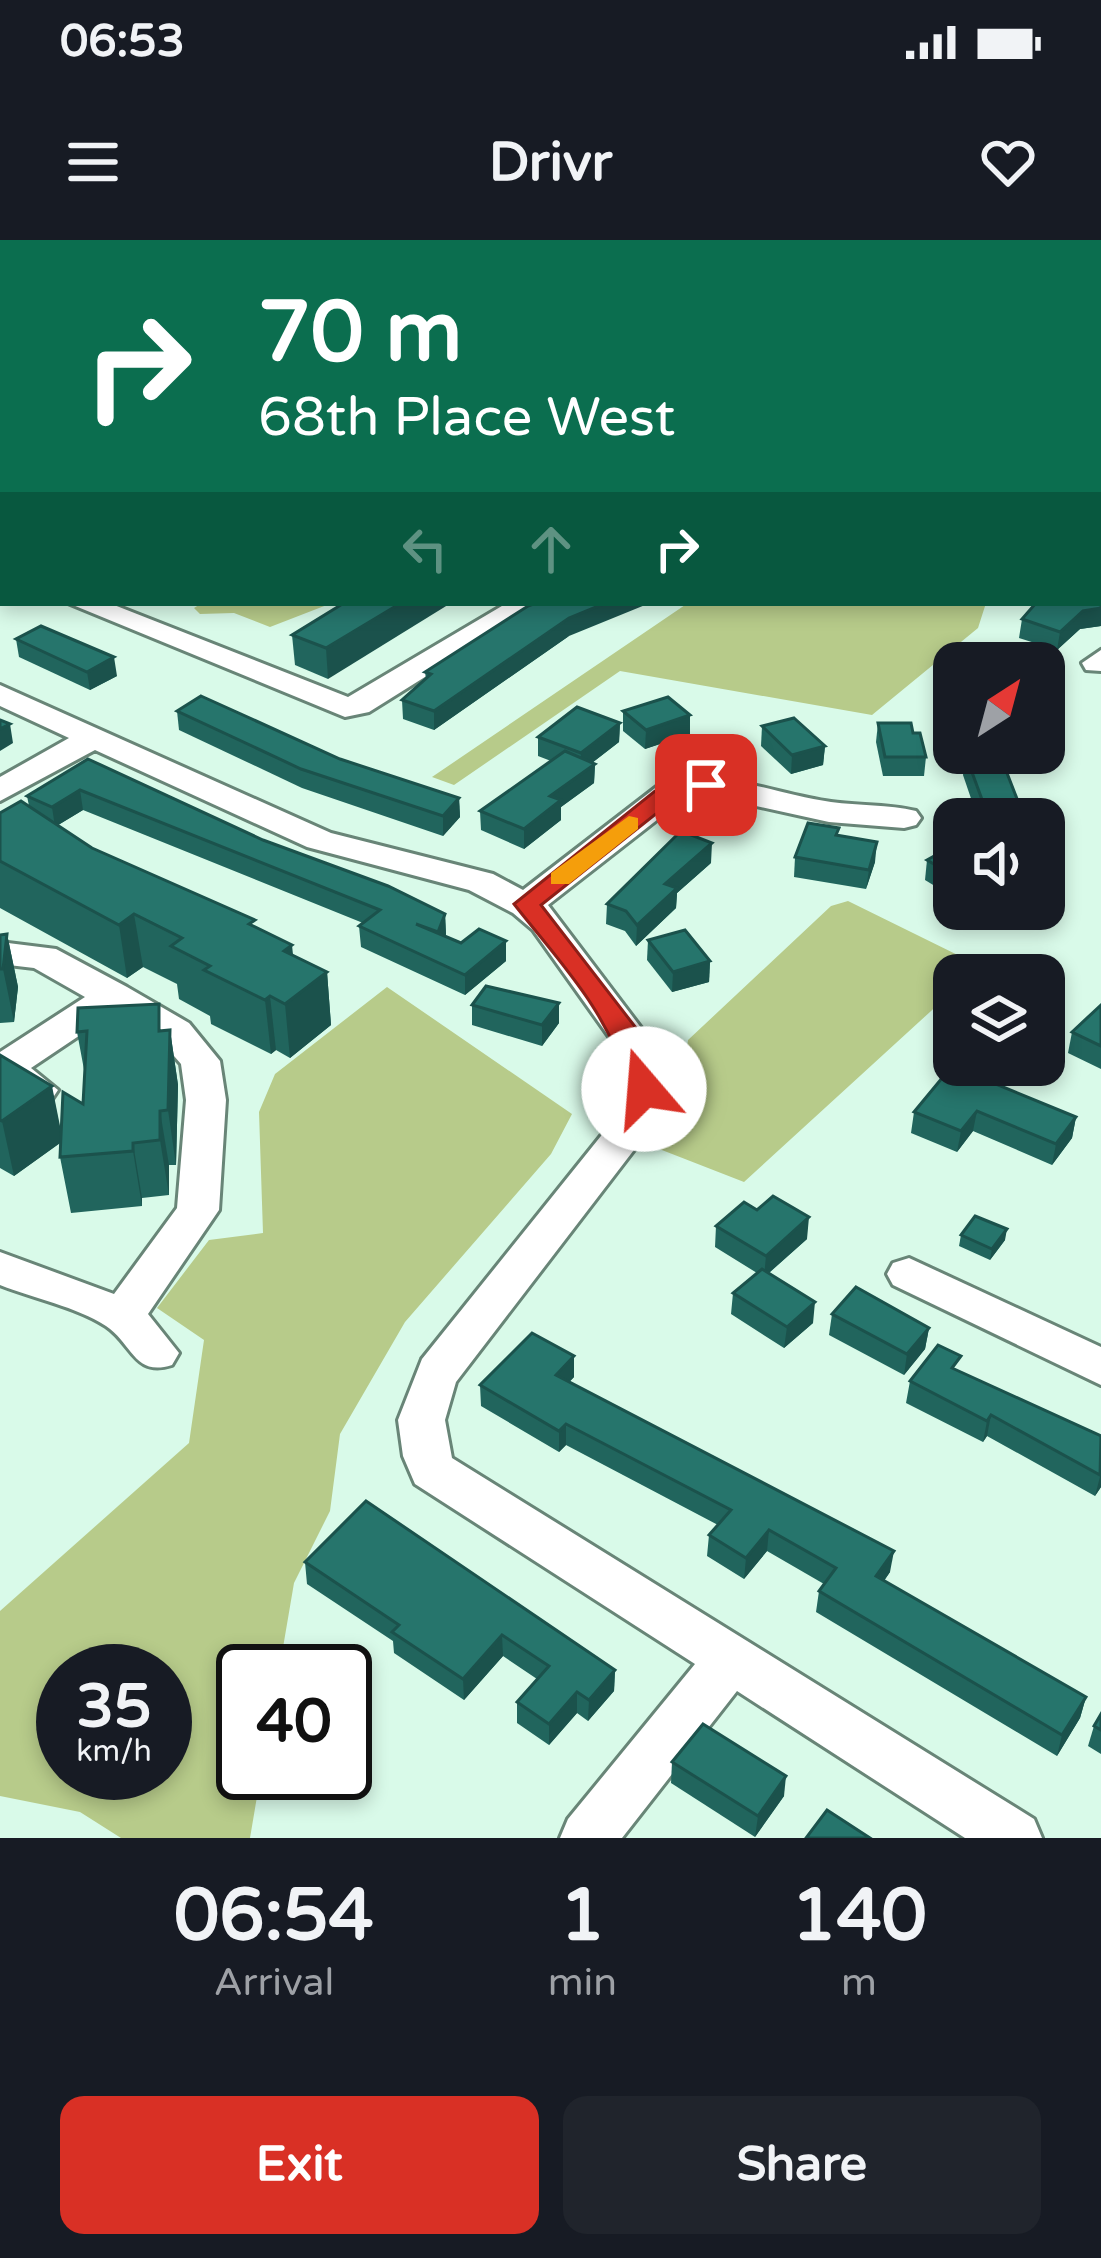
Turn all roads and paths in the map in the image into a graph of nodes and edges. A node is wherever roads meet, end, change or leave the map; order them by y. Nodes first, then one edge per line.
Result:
1 (522, 606) edge
2 (135, 610) edge
3 (0, 694) edge
4 (94, 737) junction
5 (0, 791) edge
6 (904, 818) dead end
7 (526, 904) junction
8 (0, 924) edge
9 (0, 953) edge
10 (43, 957) junction
11 (114, 995) junction
12 (10, 1057) edge
13 (53, 1099) edge
14 (0, 1268) edge
15 (909, 1274) dead end
16 (123, 1315) junction
17 (156, 1353) dead end
18 (1101, 1366) edge
19 (730, 1660) junction
20 (588, 1838) edge
21 (1014, 1838) edge

1 - 2 street
3 - 4 street
4 - 5 street
4 - 7 street
6 - 7 street
7 - 19 street
8 - 10 street
9 - 10 street
10 - 11 street
11 - 12 street
11 - 16 street
12 - 13 street
14 - 16 street
15 - 18 street
16 - 17 street
19 - 20 street
19 - 21 street

